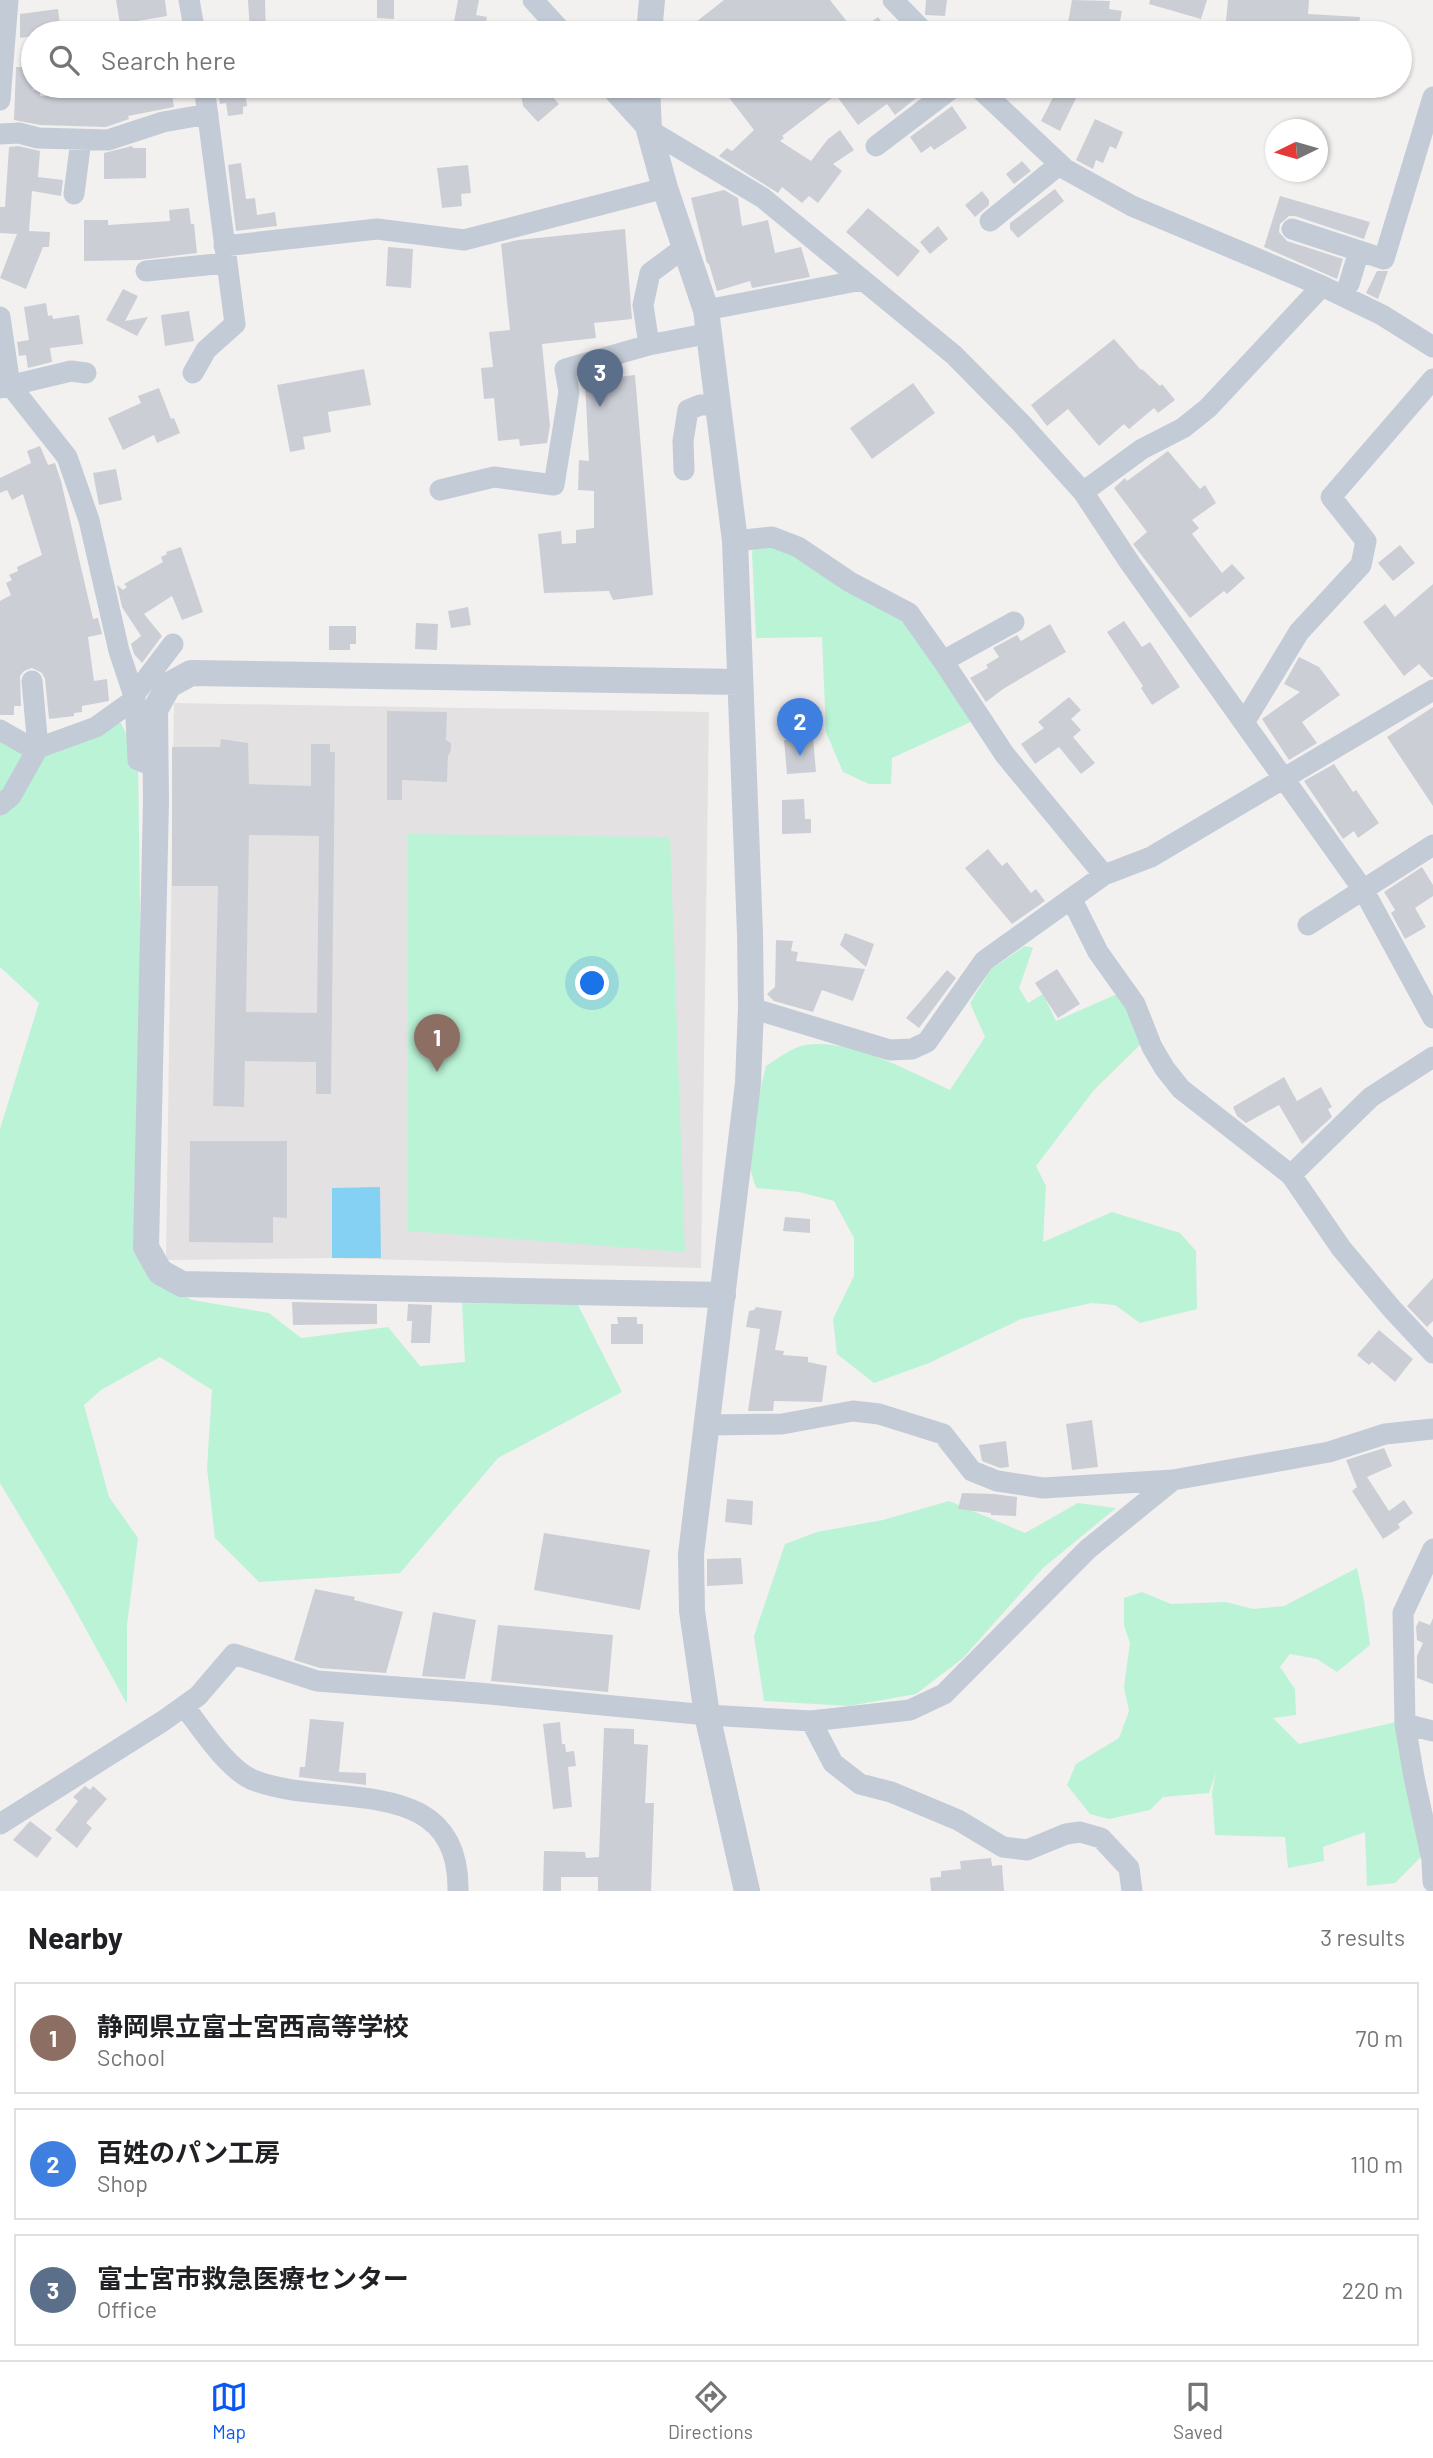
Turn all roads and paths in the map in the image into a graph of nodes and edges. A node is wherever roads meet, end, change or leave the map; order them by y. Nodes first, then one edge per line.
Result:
1 (8, 0) edge
2 (189, 0) edge
3 (533, 0) edge
4 (652, 0) edge
5 (893, 0) edge
6 (193, 21) edge
7 (552, 21) edge
8 (650, 21) edge
9 (913, 21) edge
10 (1433, 97) edge
11 (206, 98) edge
12 (620, 98) edge
13 (648, 98) edge
14 (939, 98) edge
15 (990, 98) edge
16 (0, 100) edge
17 (208, 114) junction
18 (649, 130) junction
19 (0, 134) edge
20 (81, 140) junction
21 (876, 146) dead end
22 (1060, 164) junction
23 (665, 188) junction
24 (74, 194) dead end
25 (990, 221) dead end
26 (1292, 229) dead end
27 (685, 247) junction
28 (1359, 251) junction
29 (225, 255) junction
30 (146, 271) dead end
31 (862, 280) junction
32 (1349, 284) dead end
33 (1322, 286) junction
34 (0, 317) edge
35 (708, 321) junction
36 (649, 345) junction
37 (1433, 347) edge
38 (86, 373) dead end
39 (193, 373) dead end
40 (1433, 379) edge
41 (5, 386) edge
42 (719, 405) junction
43 (684, 470) dead end
44 (440, 490) dead end
45 (1083, 492) junction
46 (735, 541) junction
47 (1014, 622) dead end
48 (173, 644) dead end
49 (943, 661) junction
50 (32, 681) dead end
51 (740, 682) junction
52 (1433, 690) edge
53 (134, 697) junction
54 (1245, 721) junction
55 (0, 730) edge
56 (38, 748) junction
57 (156, 767) junction
58 (1284, 778) junction
59 (0, 806) edge
60 (1433, 845) edge
61 (1104, 875) junction
62 (1364, 891) junction
63 (1072, 900) junction
64 (1308, 925) dead end
65 (751, 1008) junction
66 (1433, 1016) edge
67 (1433, 1057) edge
68 (1291, 1175) junction
69 (723, 1295) junction
70 (1433, 1353) edge
71 (707, 1425) junction
72 (1433, 1429) edge
73 (1173, 1480) junction
74 (1432, 1554) edge
75 (184, 1706) junction
76 (707, 1715) junction
77 (811, 1721) junction
78 (1405, 1724) junction
79 (1433, 1731) edge
80 (0, 1824) edge
81 (1429, 1833) edge
82 (1433, 1882) edge
83 (458, 1891) edge
84 (747, 1891) edge
85 (1132, 1891) edge

1 - 16 street
2 - 6 street
3 - 7 street
4 - 8 street
5 - 9 street
10 - 28 street
11 - 17 street
12 - 18 street
13 - 18 street
14 - 21 street
15 - 22 street
17 - 20 street
17 - 29 street
18 - 23 street
18 - 31 street
19 - 20 street
20 - 24 street
22 - 25 street
22 - 33 street
23 - 27 street
23 - 29 street
26 - 28 street
27 - 35 street
27 - 36 street
28 - 32 street
29 - 30 street
29 - 39 street
31 - 35 street
31 - 45 street
33 - 37 street
33 - 45 street
34 - 41 street
35 - 36 street
35 - 42 street
36 - 44 street
38 - 41 street
40 - 54 street
41 - 53 street
42 - 43 street
42 - 46 street
45 - 54 street
46 - 49 street
46 - 51 street
47 - 49 street
48 - 53 street
49 - 61 street
50 - 56 street
51 - 57 street
51 - 65 street
52 - 58 street
53 - 56 street
53 - 57 street
54 - 58 street
55 - 56 street
56 - 59 street
57 - 69 street
58 - 61 street
58 - 62 street
60 - 62 street
61 - 63 street
62 - 64 street
62 - 66 street
63 - 65 street
63 - 68 street
65 - 69 street
67 - 68 street
68 - 70 street
69 - 71 street
71 - 73 street
71 - 76 street
72 - 73 street
73 - 77 street
74 - 78 street
75 - 76 street
75 - 80 street
75 - 83 street
76 - 77 street
76 - 84 street
77 - 85 street
78 - 79 street
78 - 81 street
81 - 82 street

